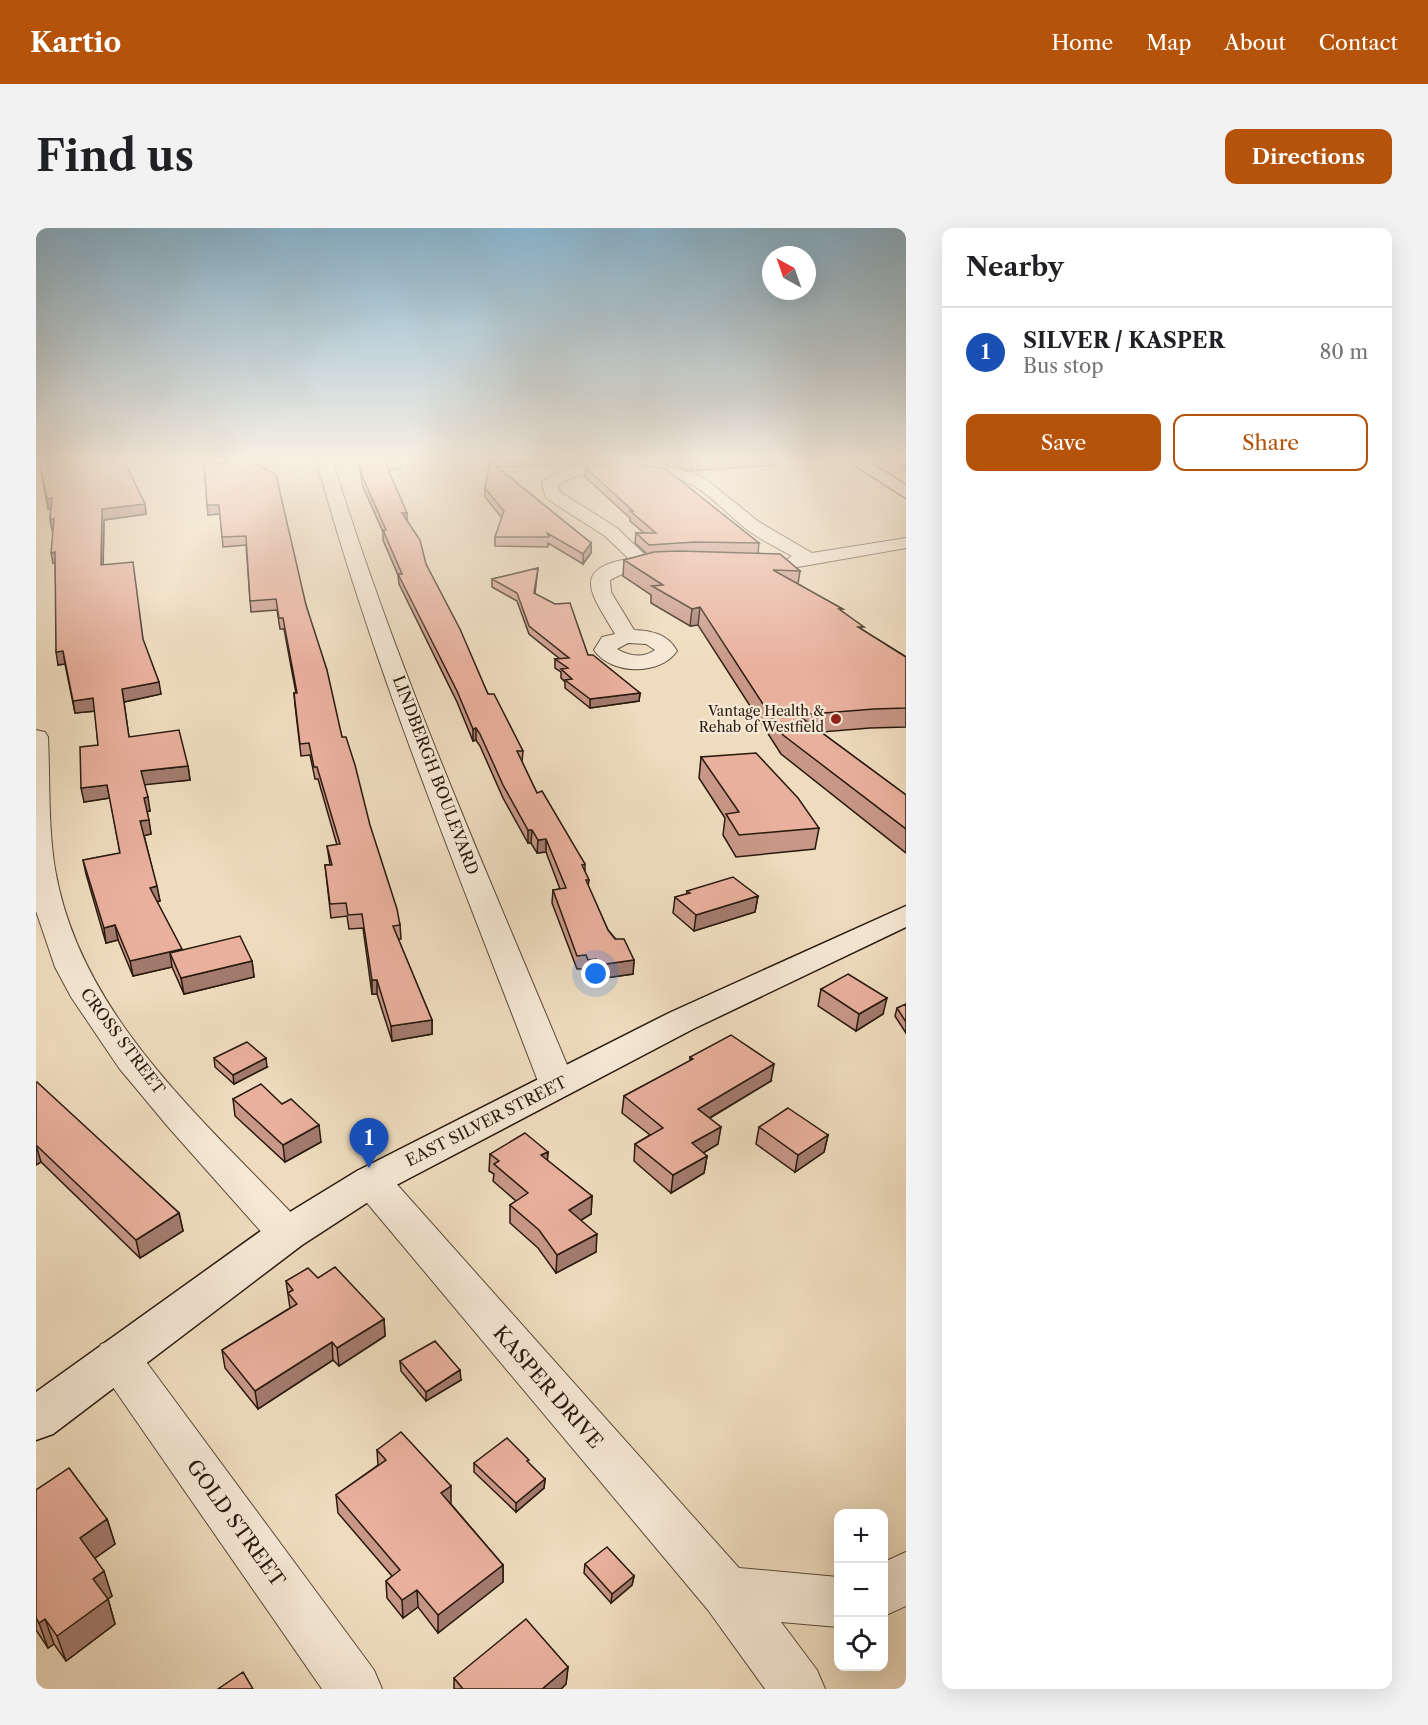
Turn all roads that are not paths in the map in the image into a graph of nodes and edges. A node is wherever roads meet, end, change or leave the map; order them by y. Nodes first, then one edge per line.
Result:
1 (345, 530) edge
2 (609, 530) edge
3 (760, 530) edge
4 (906, 543) edge
5 (811, 560) junction
6 (642, 562) junction
7 (678, 562) edge
8 (771, 563) edge
9 (627, 637) dead end
10 (36, 737) edge
11 (37, 835) edge
12 (906, 915) edge
13 (557, 1084) junction
14 (371, 1180) junction
15 (287, 1234) junction
16 (117, 1357) junction
17 (36, 1419) edge
18 (906, 1576) edge
19 (888, 1588) edge
20 (726, 1592) junction
21 (834, 1602) edge
22 (355, 1689) edge
23 (798, 1689) edge

1 - 13 street, LINDBERGH BOULEVARD
2 - 6 street
3 - 5 street
4 - 5 street
5 - 8 street
6 - 7 street
6 - 9 street
10 - 11 street, CROSS STREET
11 - 15 street, CROSS STREET
12 - 13 main road, EAST SILVER STREET
13 - 14 main road, EAST SILVER STREET
14 - 15 main road, EAST SILVER STREET
14 - 20 street, KASPER DRIVE
15 - 16 main road, EAST SILVER STREET
16 - 17 main road, EAST SILVER STREET
16 - 22 street, GOLD STREET
18 - 19 street
20 - 21 street
20 - 23 street, KASPER DRIVE

